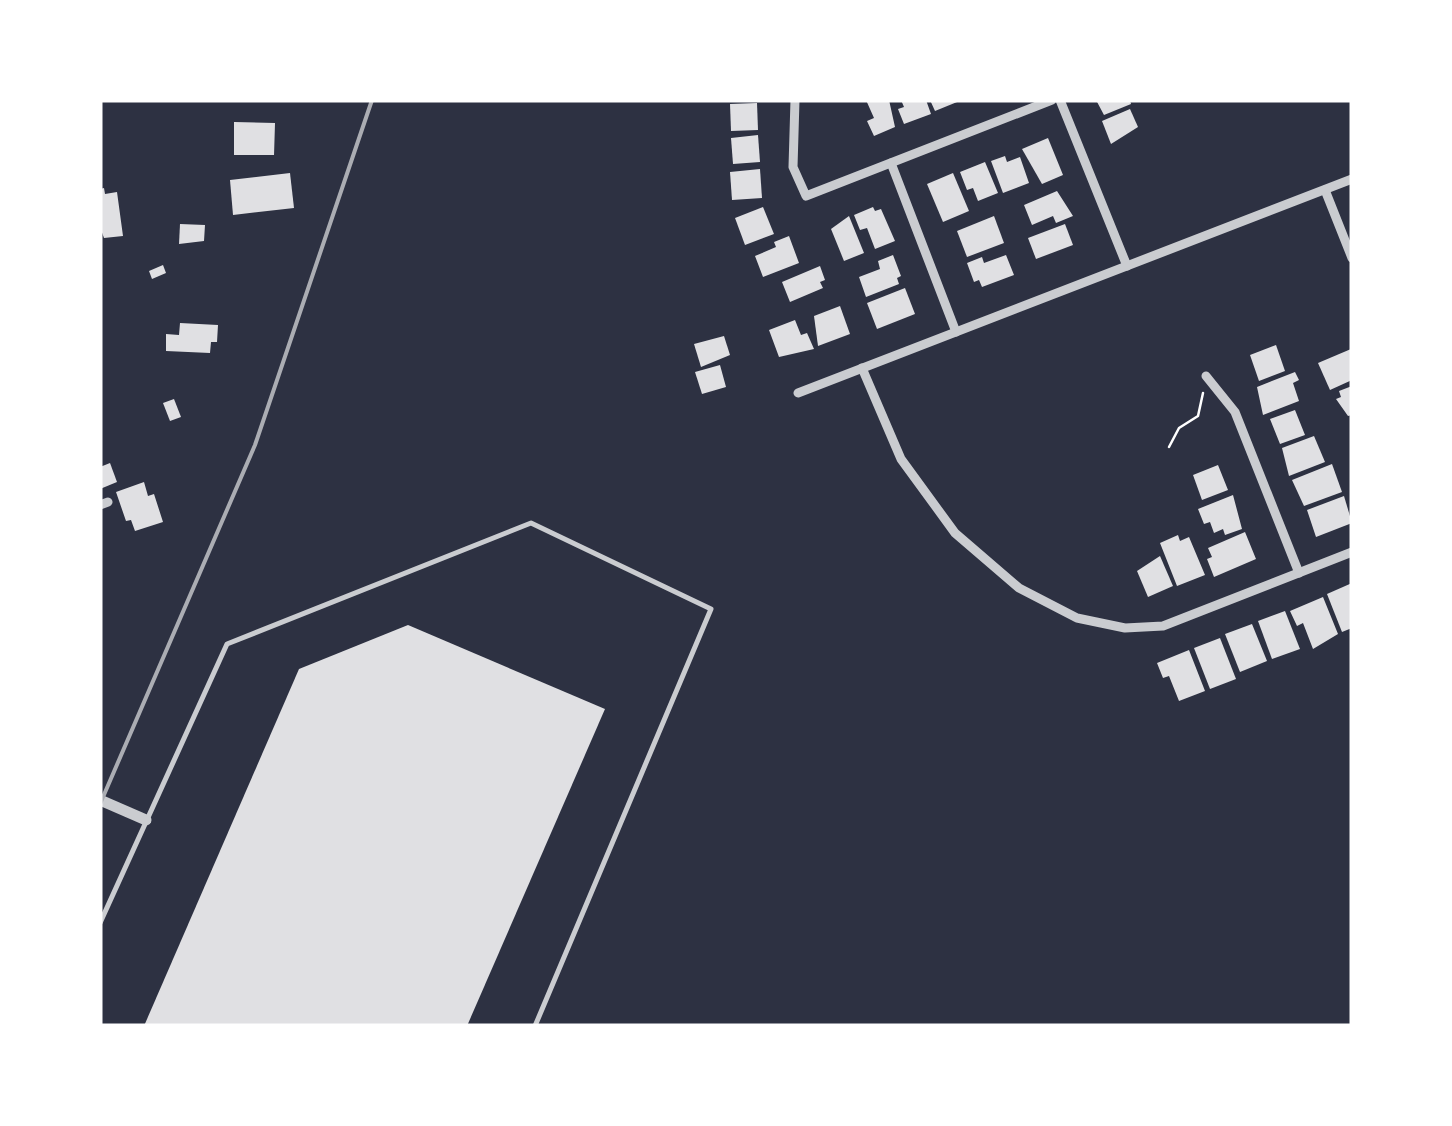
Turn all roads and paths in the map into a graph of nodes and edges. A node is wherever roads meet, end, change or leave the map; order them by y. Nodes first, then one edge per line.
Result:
1 (795, 100) edge
2 (1052, 100) edge
3 (1060, 100) edge
4 (891, 163) junction
5 (1352, 180) edge
6 (1324, 190) junction
7 (1352, 258) edge
8 (1127, 266) junction
9 (956, 332) junction
10 (862, 368) junction
11 (1206, 376) joint
12 (798, 392) dead end
13 (1168, 447) dead end
14 (1352, 552) edge
15 (1299, 573) junction
16 (100, 800) edge
17 (146, 820) junction
18 (100, 922) edge
19 (535, 1026) edge

1 - 4 street
2 - 4 street
3 - 8 street
4 - 9 street
5 - 6 street
6 - 7 street
6 - 8 street
8 - 9 street
9 - 10 street
10 - 12 street
10 - 15 street
11 - 13 path
11 - 15 street
14 - 15 street
16 - 17 street
17 - 18 lane
17 - 19 lane

